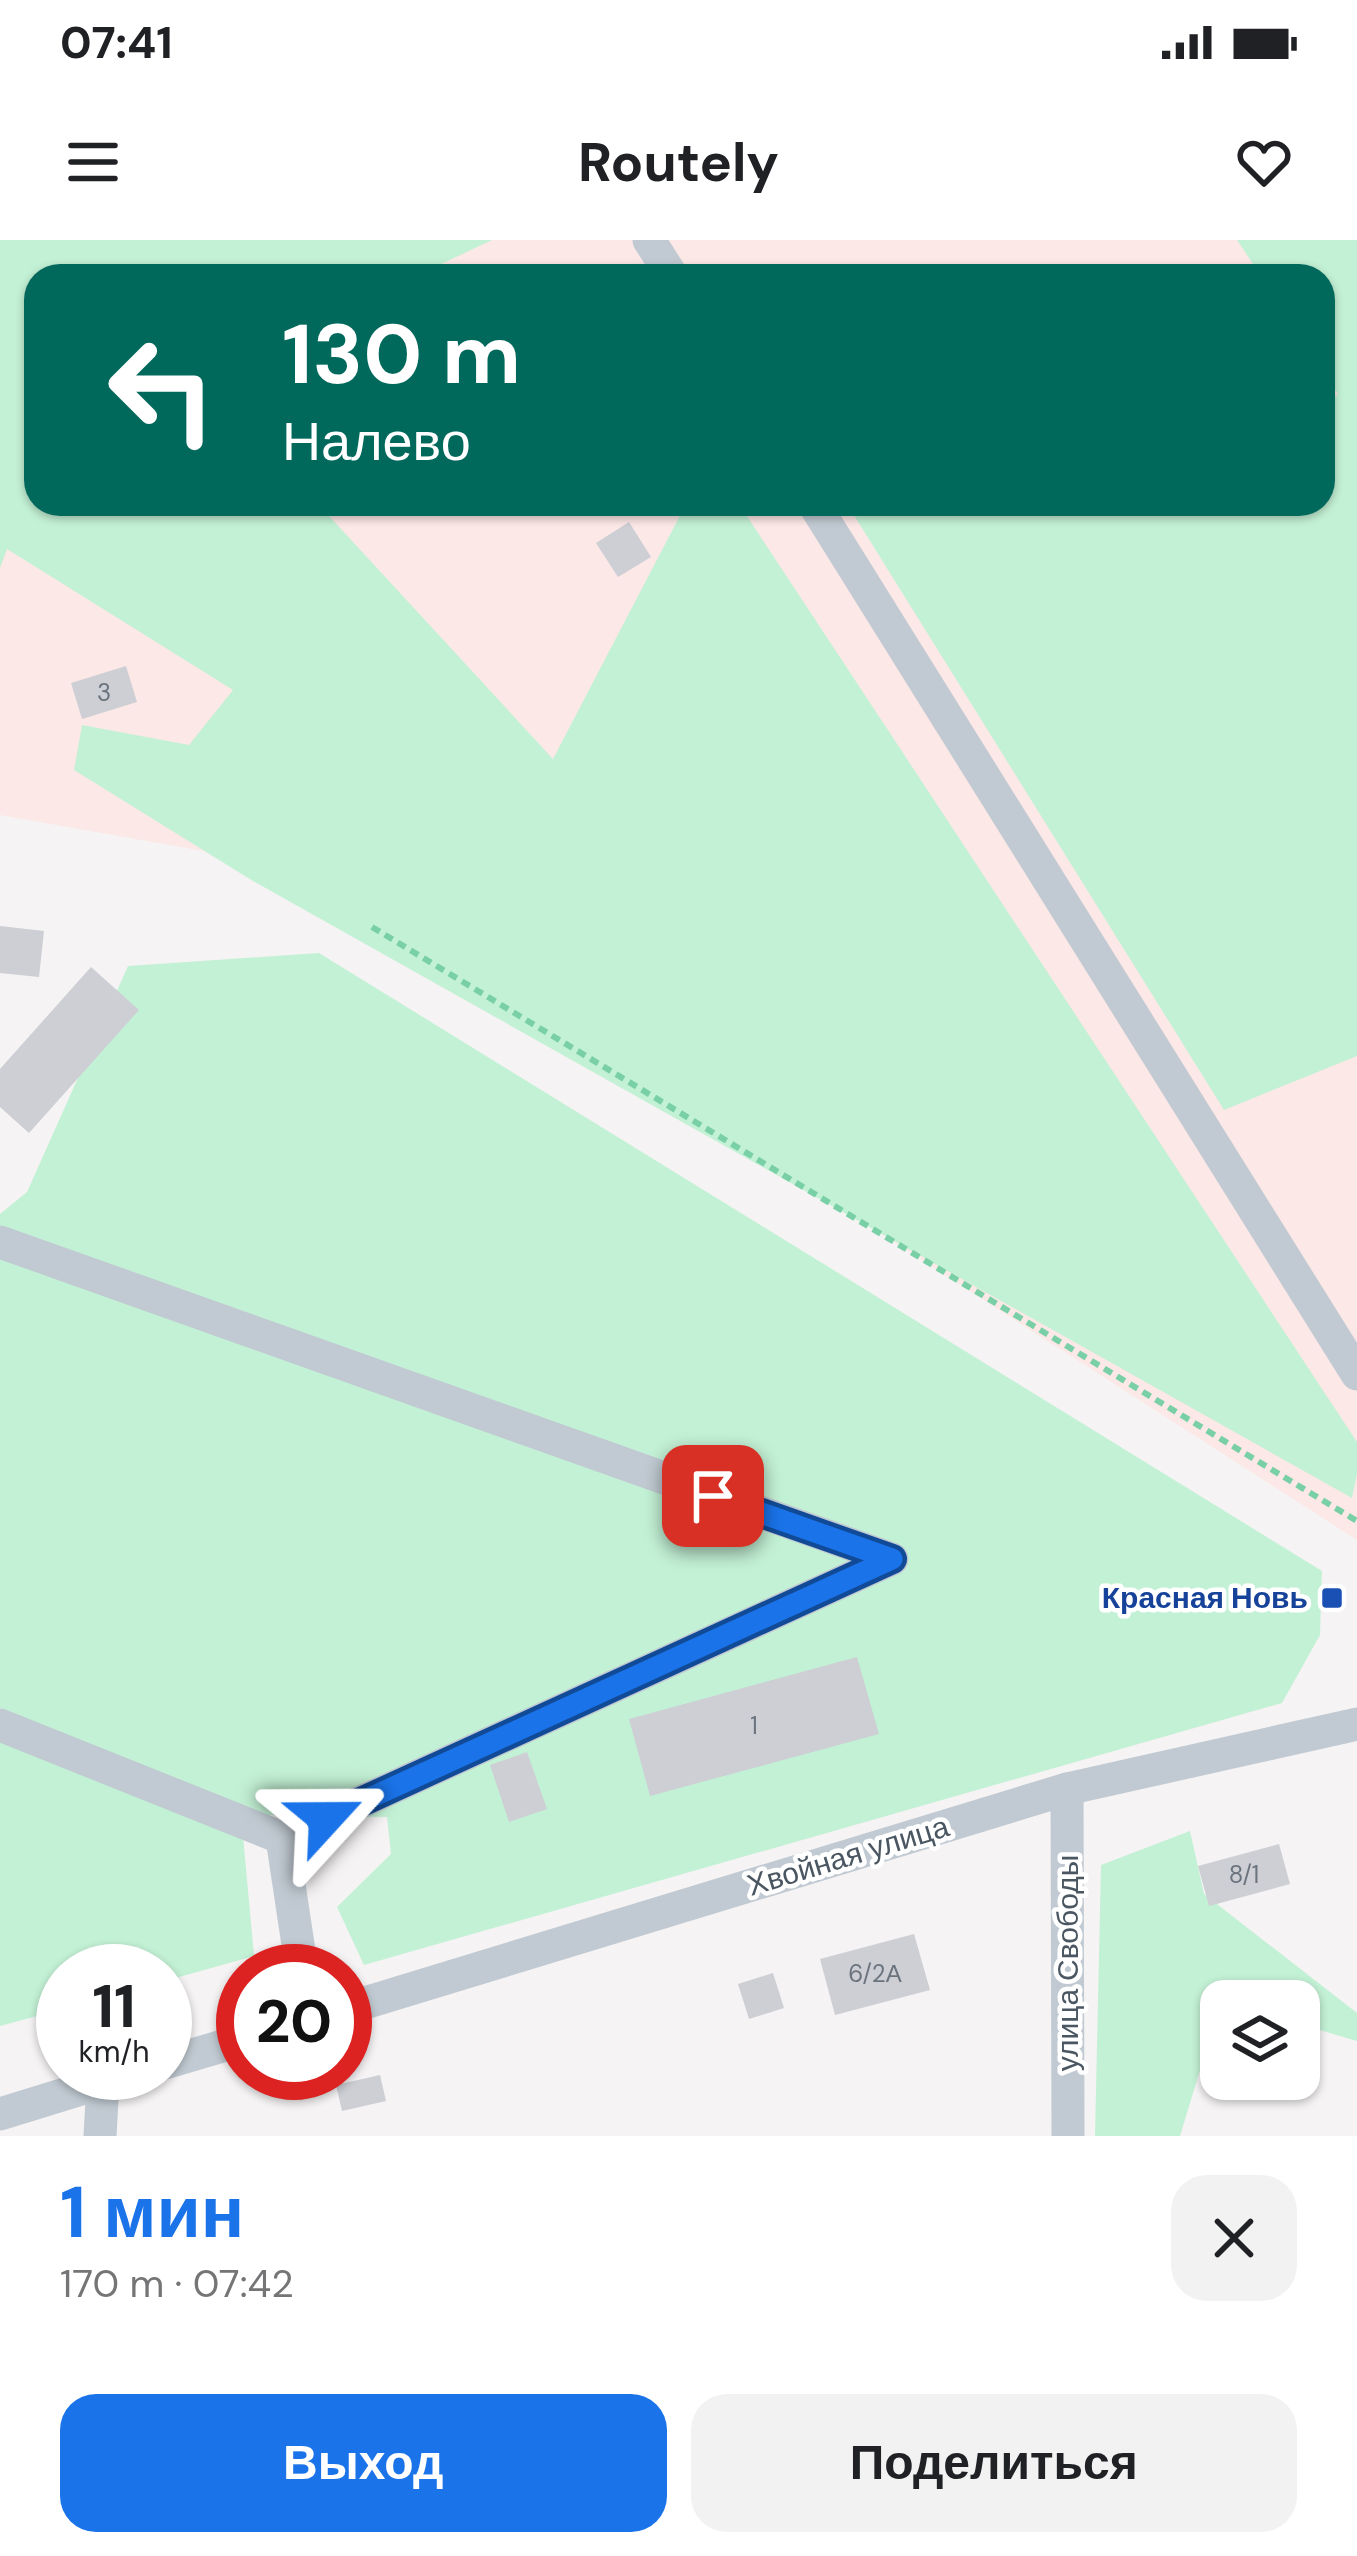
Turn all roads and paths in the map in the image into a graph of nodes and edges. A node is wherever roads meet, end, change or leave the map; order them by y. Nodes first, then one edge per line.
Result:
1 (821, 516) edge
2 (371, 927) dead end
3 (0, 1242) edge
4 (1357, 1374) edge
5 (1357, 1521) edge
6 (1357, 1724) edge
7 (0, 1725) edge
8 (1067, 1790) junction
9 (282, 1838) junction
10 (298, 1944) edge
11 (372, 2001) edge
12 (46, 2100) edge
13 (111, 2100) edge
14 (0, 2114) edge
15 (100, 2136) edge
16 (1068, 2136) edge

1 - 4 street
2 - 5 path
3 - 9 street
6 - 8 street, Хвойная улица
7 - 9 street
8 - 11 street, Хвойная улица
8 - 16 street, улица Свободы
9 - 10 street
12 - 14 street
13 - 15 street

